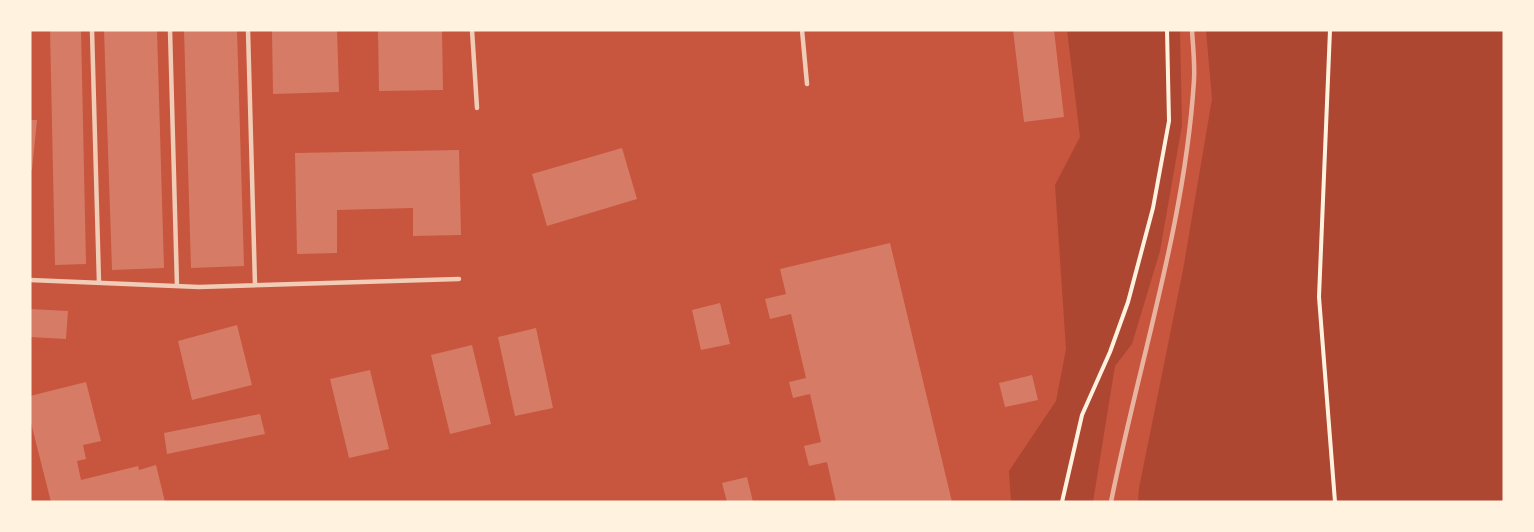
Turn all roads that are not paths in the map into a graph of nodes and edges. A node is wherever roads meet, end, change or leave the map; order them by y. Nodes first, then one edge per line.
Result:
1 (92, 30) edge
2 (170, 30) edge
3 (248, 30) edge
4 (472, 30) edge
5 (802, 30) edge
6 (807, 84) dead end
7 (477, 108) dead end
8 (459, 279) dead end
9 (30, 280) edge
10 (99, 283) junction
11 (255, 285) junction
12 (177, 286) junction

1 - 10 lane
2 - 12 lane
3 - 11 lane
4 - 7 lane
5 - 6 lane
8 - 11 lane
9 - 10 lane
10 - 12 lane
11 - 12 lane

